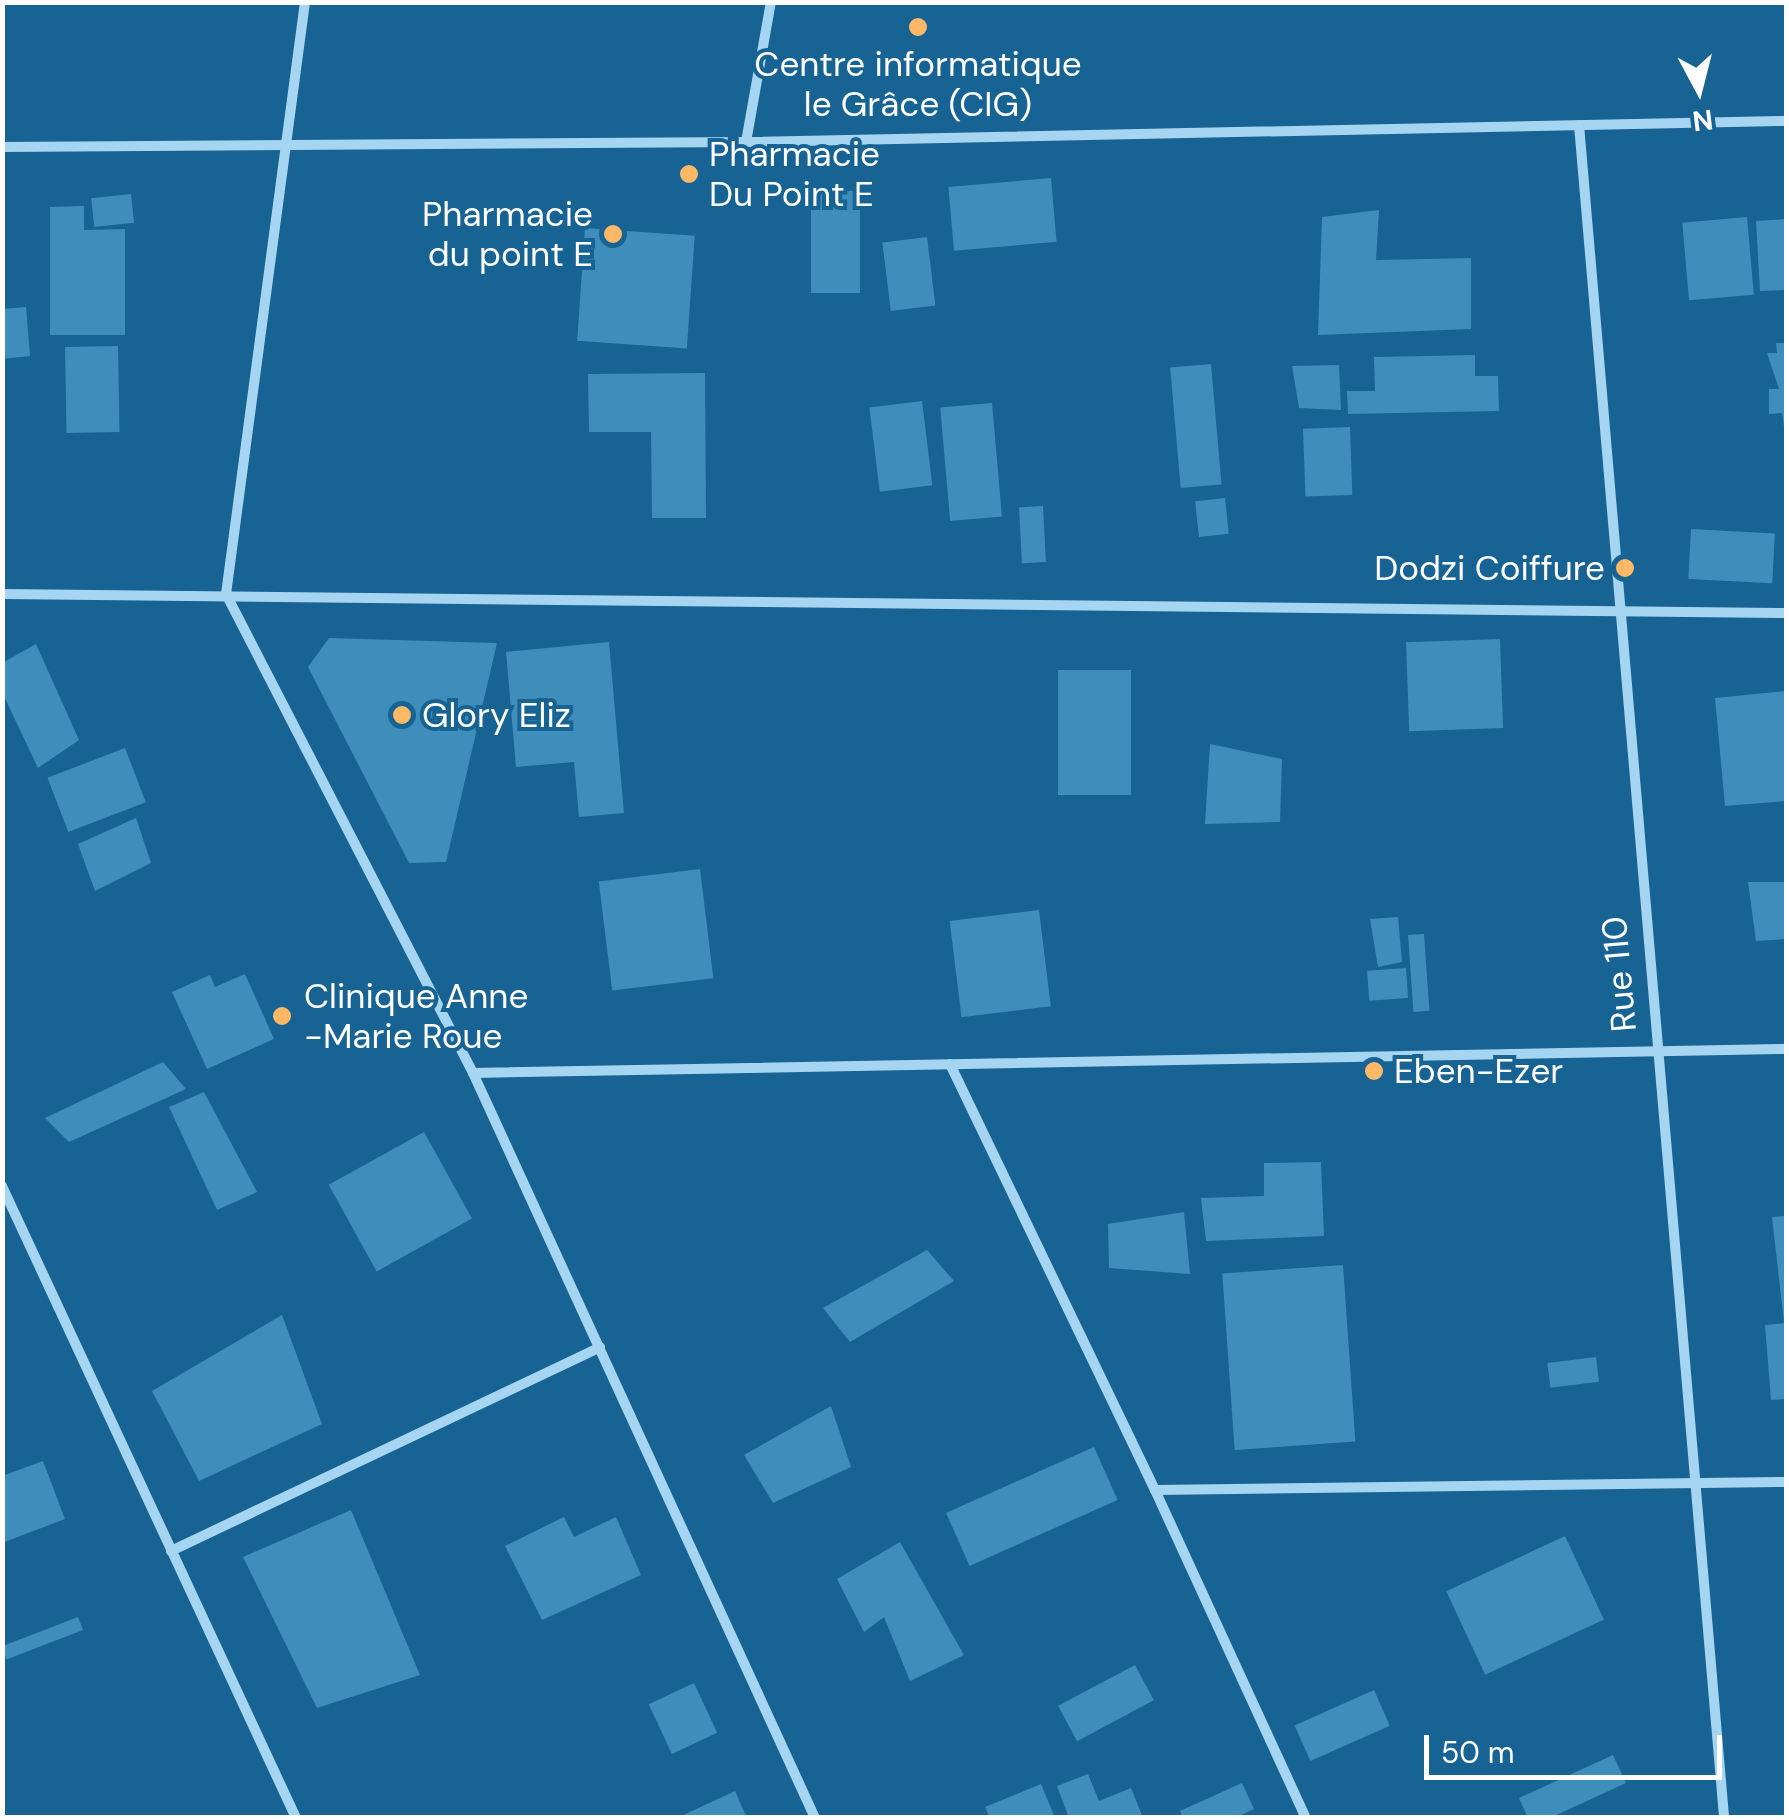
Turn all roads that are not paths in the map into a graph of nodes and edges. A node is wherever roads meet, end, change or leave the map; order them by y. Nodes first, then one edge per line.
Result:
1 (306, 2) edge
2 (771, 2) edge
3 (1786, 122) edge
4 (1579, 125) junction
5 (746, 142) junction
6 (285, 146) junction
7 (2, 147) edge
8 (2, 594) edge
9 (226, 594) junction
10 (1786, 613) edge
11 (1618, 615) junction
12 (1786, 1049) edge
13 (1653, 1052) junction
14 (950, 1064) junction
15 (473, 1073) junction
16 (2, 1186) edge
17 (600, 1348) junction
18 (1786, 1482) edge
19 (1694, 1484) junction
20 (1155, 1490) junction
21 (171, 1551) junction
22 (296, 1818) edge
23 (815, 1818) edge
24 (1306, 1818) edge
25 (1724, 1818) edge

1 - 6 street
2 - 5 street
3 - 4 street
4 - 5 street
4 - 11 street, Rue 110
5 - 6 street
6 - 7 street
6 - 9 street
8 - 9 street
9 - 11 street
9 - 15 street
10 - 11 street
11 - 13 street, Rue 110
12 - 13 street
13 - 14 street
13 - 19 street, Rue 110
14 - 15 street
14 - 20 street
15 - 17 street
16 - 21 street
17 - 21 street
17 - 23 street
18 - 19 street
19 - 20 street
19 - 25 street, Rue 110
20 - 24 street
21 - 22 street

